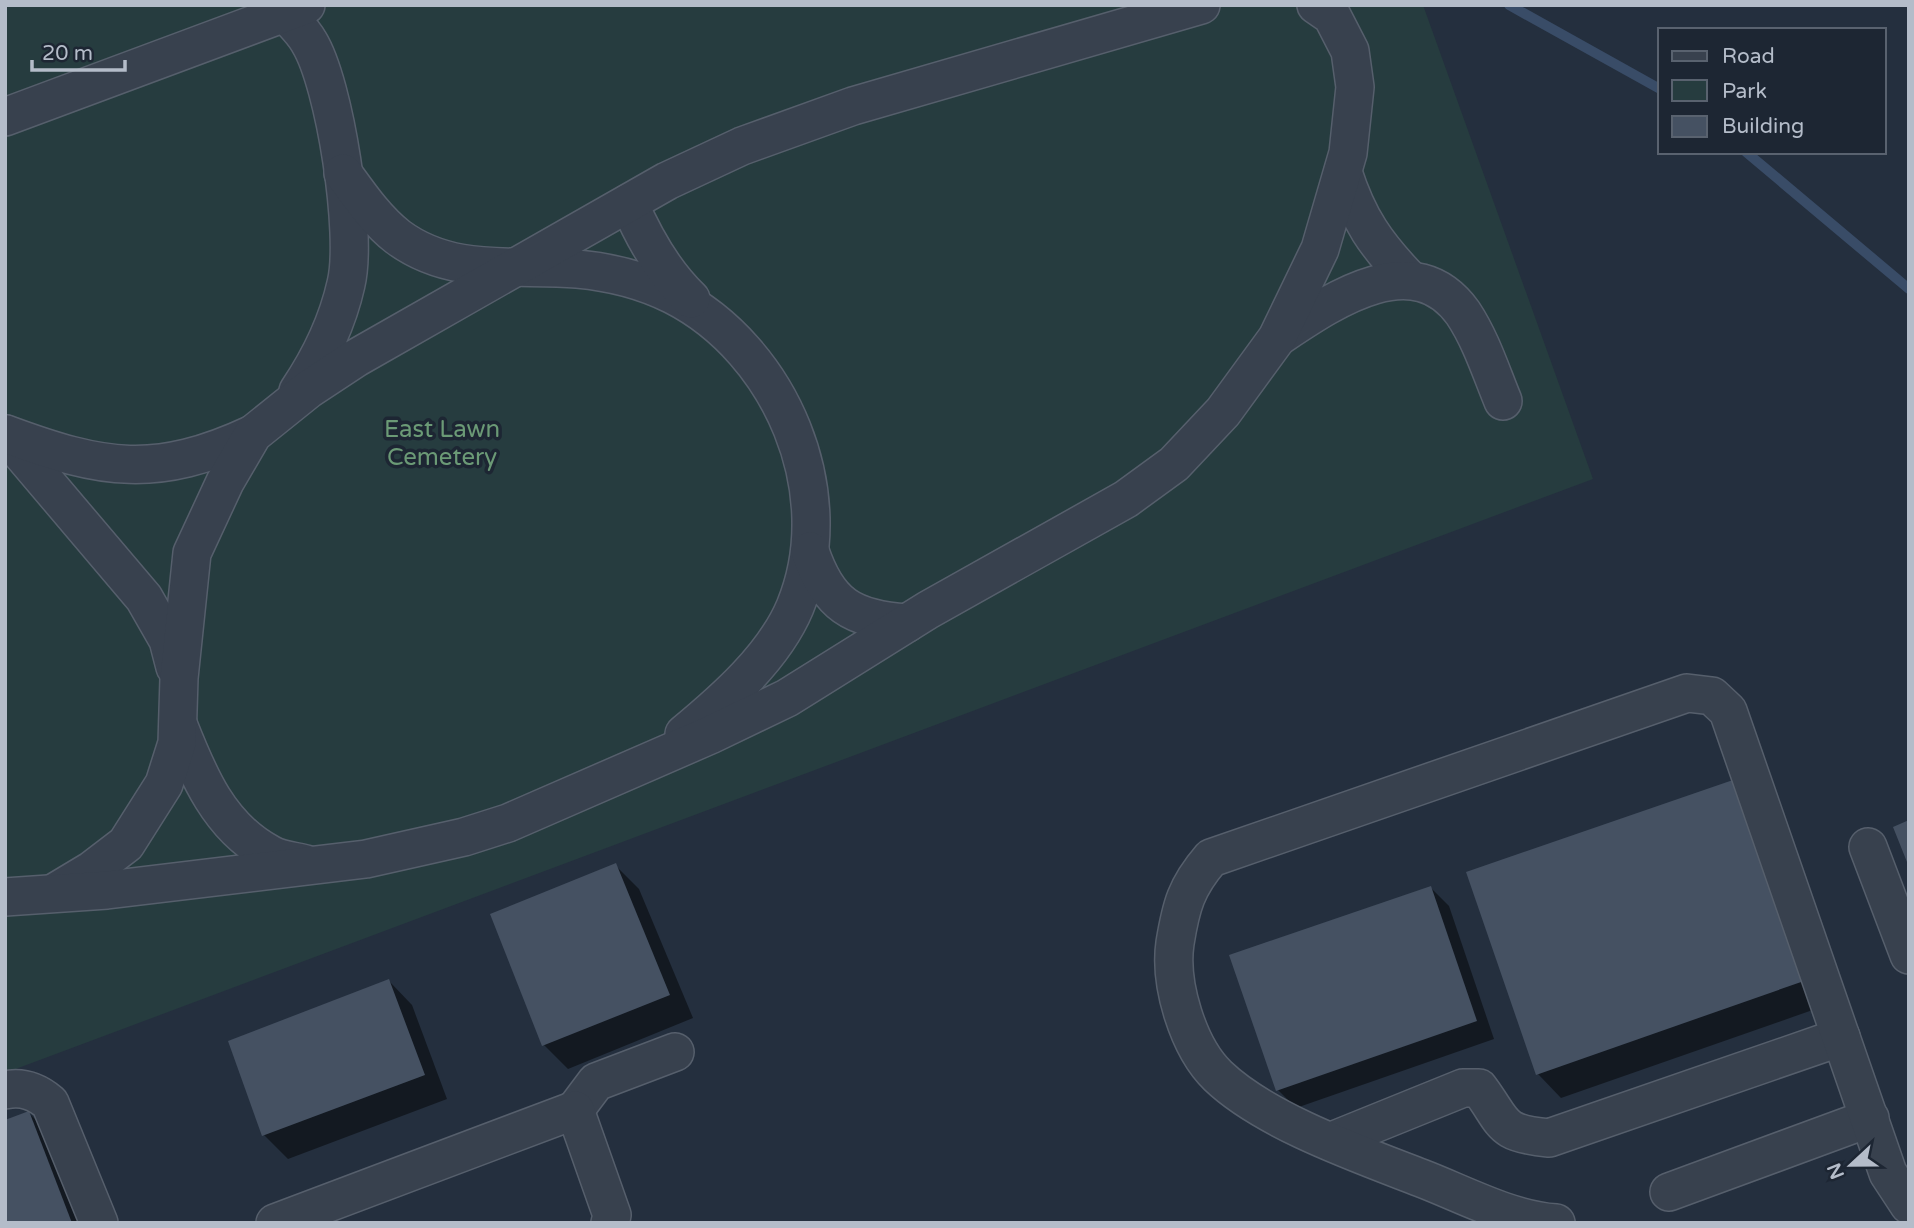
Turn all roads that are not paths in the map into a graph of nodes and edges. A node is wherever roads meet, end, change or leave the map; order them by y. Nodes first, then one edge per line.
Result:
1 (1316, 5) edge
2 (1189, 7) edge
3 (295, 9) edge
4 (5, 117) edge
5 (1343, 172) junction
6 (343, 173) junction
7 (629, 203) junction
8 (514, 269) junction
9 (1410, 280) junction
10 (709, 317) junction
11 (1277, 338) junction
12 (1503, 401) dead end
13 (288, 406) junction
14 (5, 434) edge
15 (253, 434) junction
16 (810, 551) junction
17 (907, 623) junction
18 (178, 678) junction
19 (177, 722) junction
20 (652, 760) junction
21 (1868, 847) dead end
22 (317, 867) junction
23 (50, 895) junction
24 (5, 897) edge
25 (1909, 955) edge
26 (1841, 1037) junction
27 (676, 1052) dead end
28 (5, 1090) edge
29 (575, 1110) junction
30 (1870, 1118) junction
31 (1332, 1141) junction
32 (1669, 1192) dead end
33 (1909, 1205) edge
34 (99, 1223) edge
35 (275, 1223) edge
36 (610, 1223) edge
37 (1556, 1223) edge

1 - 5 lane
2 - 7 lane
3 - 4 lane
3 - 6 lane
5 - 9 lane
5 - 11 lane
6 - 8 lane
6 - 13 lane
7 - 8 lane
7 - 10 lane
8 - 10 lane
8 - 13 lane
9 - 11 lane
9 - 12 lane
10 - 16 lane
11 - 17 lane
13 - 15 lane
14 - 15 lane
14 - 18 lane
15 - 18 lane
16 - 17 lane
16 - 20 lane
17 - 20 lane
18 - 19 lane
19 - 22 lane
19 - 23 lane
20 - 22 lane
21 - 25 lane
22 - 23 lane
23 - 24 lane
26 - 30 lane
26 - 31 lane
26 - 31 lane
27 - 29 lane
28 - 34 lane
29 - 35 lane
29 - 36 lane
30 - 32 lane
30 - 33 lane
31 - 37 lane

